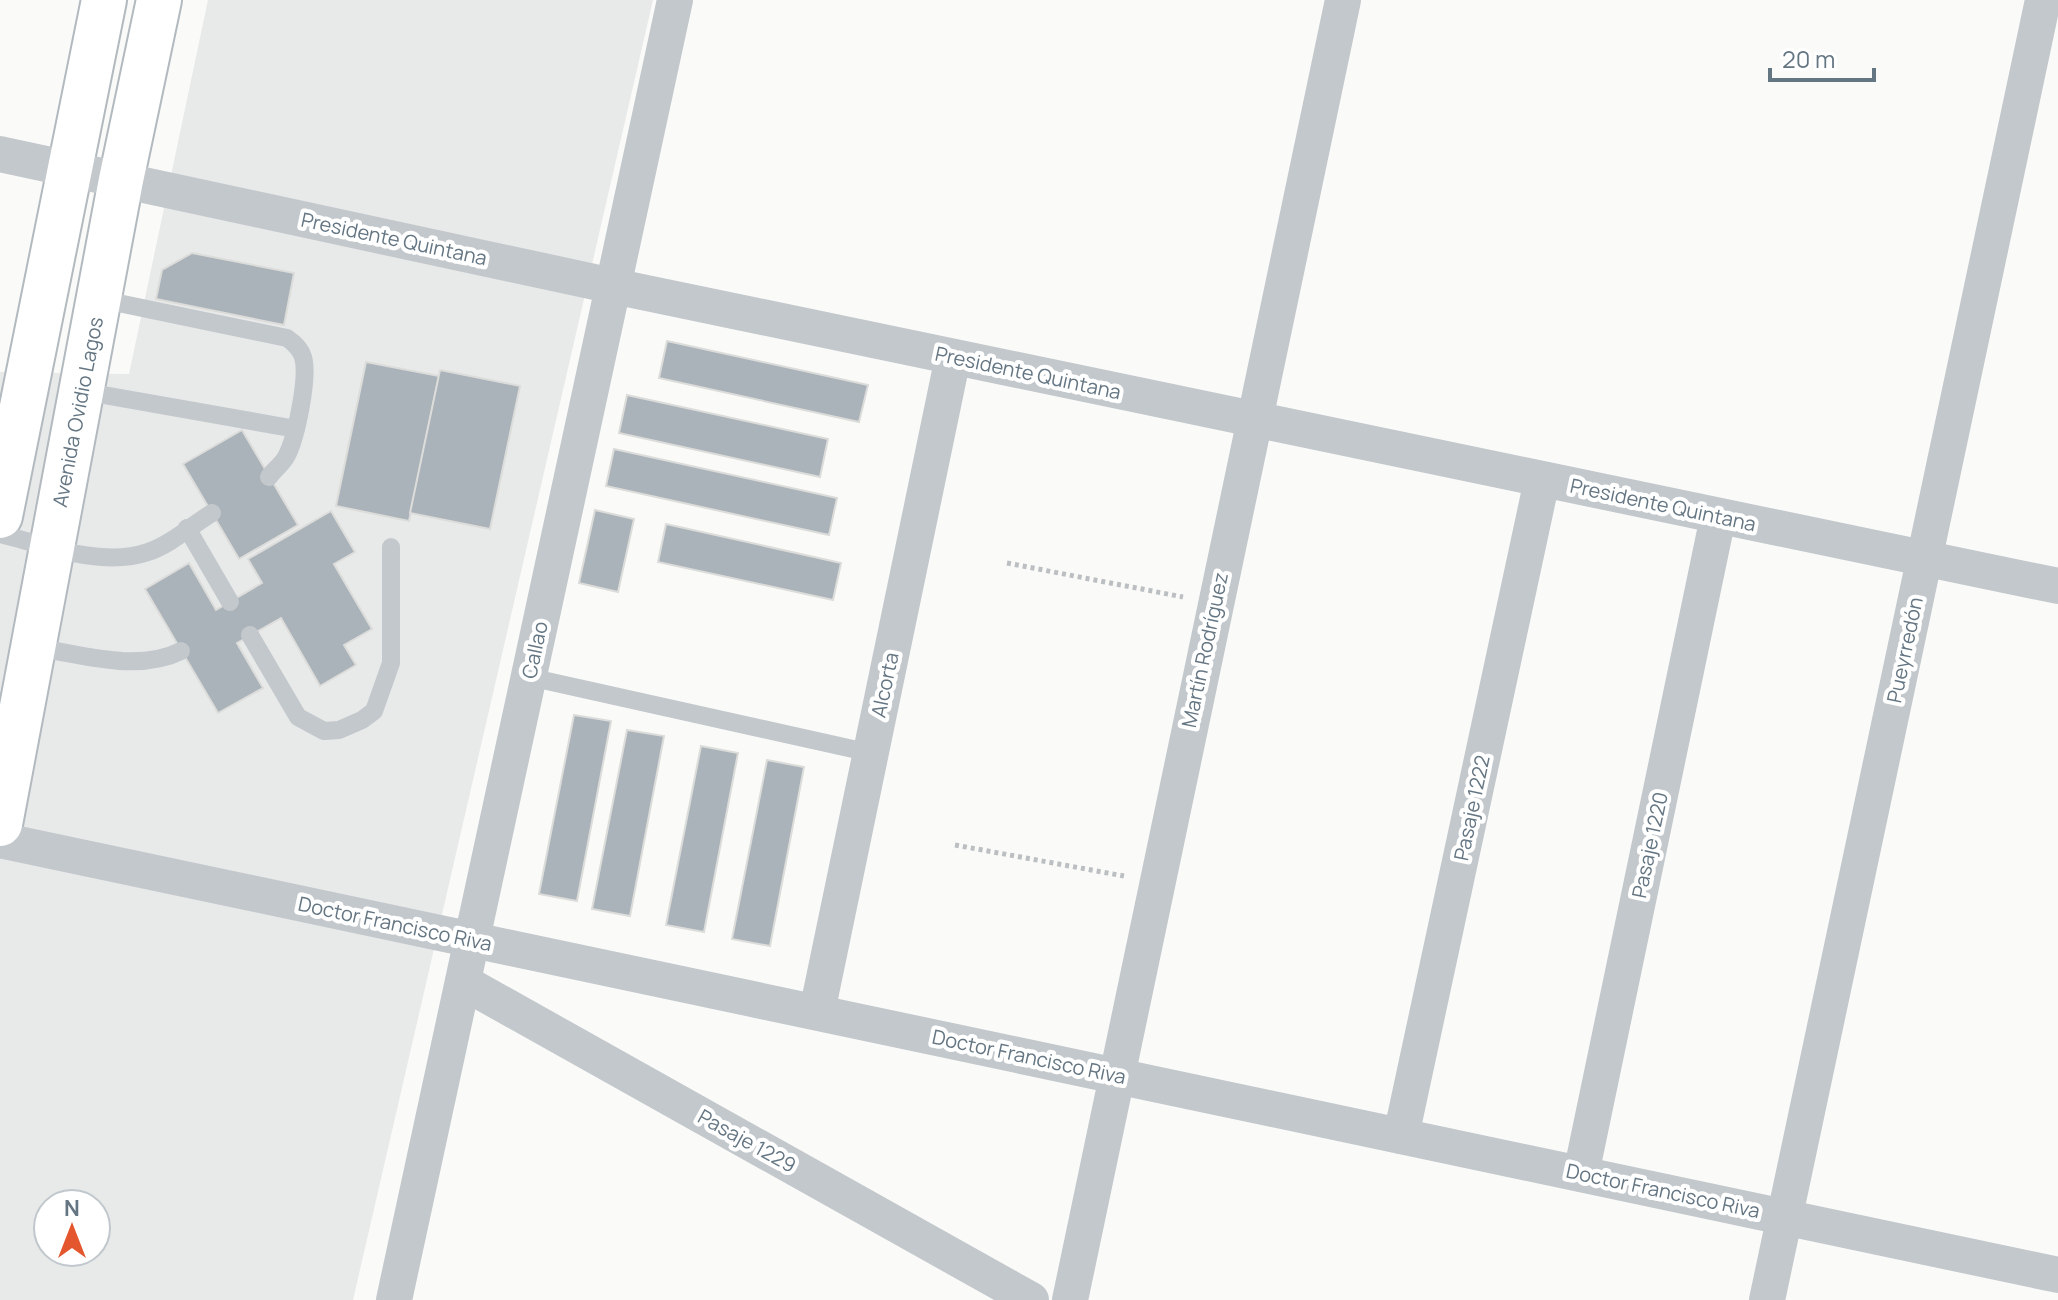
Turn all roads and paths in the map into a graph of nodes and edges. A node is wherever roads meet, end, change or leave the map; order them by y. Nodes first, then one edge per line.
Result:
1 (104, 0) edge
2 (159, 0) edge
3 (675, 0) edge
4 (1343, 0) edge
5 (2043, 0) edge
6 (0, 154) edge
7 (69, 170) junction
8 (121, 180) junction
9 (613, 286) junction
10 (99, 299) junction
11 (953, 357) junction
12 (81, 391) junction
13 (1253, 420) junction
14 (296, 429) junction
15 (269, 477) dead end
16 (1542, 480) junction
17 (212, 513) dead end
18 (0, 516) edge
19 (1718, 517) junction
20 (187, 528) junction
21 (0, 534) edge
22 (52, 547) junction
23 (391, 547) dead end
24 (1925, 559) junction
25 (1007, 563) dead end
26 (2058, 586) edge
27 (230, 602) dead end
28 (1215, 604) junction
29 (250, 635) dead end
30 (33, 647) junction
31 (181, 651) dead end
32 (529, 677) junction
33 (871, 753) junction
34 (0, 824) edge
35 (0, 840) edge
36 (955, 845) dead end
37 (1157, 882) junction
38 (472, 940) junction
39 (463, 982) junction
40 (817, 1012) junction
41 (1117, 1076) junction
42 (1401, 1136) junction
43 (1581, 1174) junction
44 (1784, 1217) junction
45 (2058, 1275) edge
46 (394, 1300) edge
47 (1031, 1300) edge
48 (1070, 1300) edge
49 (1767, 1300) edge

1 - 7 main road
2 - 8 main road, Avenida Ovidio Lagos
3 - 9 street, Callao
4 - 13 street, Martín Rodríguez
5 - 24 street, Pueyrredón
6 - 7 street, Presidente Quintana
7 - 8 street, Presidente Quintana
7 - 18 main road
8 - 9 street, Presidente Quintana
8 - 10 main road, Avenida Ovidio Lagos
9 - 11 street, Presidente Quintana
9 - 32 street, Callao
10 - 12 main road, Avenida Ovidio Lagos
10 - 14 lane
11 - 13 street, Presidente Quintana
11 - 33 street, Alcorta
12 - 14 lane
12 - 22 main road, Avenida Ovidio Lagos
13 - 16 street, Presidente Quintana
13 - 28 street, Martín Rodríguez
14 - 15 lane
16 - 19 street, Presidente Quintana
16 - 42 street, Pasaje 1222
17 - 20 lane
19 - 24 street, Presidente Quintana
19 - 43 street, Pasaje 1220
20 - 22 lane
20 - 27 lane
21 - 22 lane
22 - 30 main road, Avenida Ovidio Lagos
23 - 29 lane
24 - 26 street, Presidente Quintana
24 - 44 street, Pueyrredón
25 - 28 path
28 - 37 street, Martín Rodríguez
30 - 31 lane
30 - 34 main road, Avenida Ovidio Lagos
32 - 33 lane
32 - 38 street, Callao
33 - 40 street, Alcorta
35 - 38 street, Doctor Francisco Riva
36 - 37 path
37 - 41 street, Martín Rodríguez
38 - 39 street, Callao
38 - 40 street, Doctor Francisco Riva
39 - 46 street, Callao
39 - 47 street, Pasaje 1229
40 - 41 street, Doctor Francisco Riva
41 - 42 street, Doctor Francisco Riva
41 - 48 street, Martín Rodríguez
42 - 43 street, Doctor Francisco Riva
43 - 44 street, Doctor Francisco Riva
44 - 45 street, Doctor Francisco Riva
44 - 49 street, Pueyrredón

